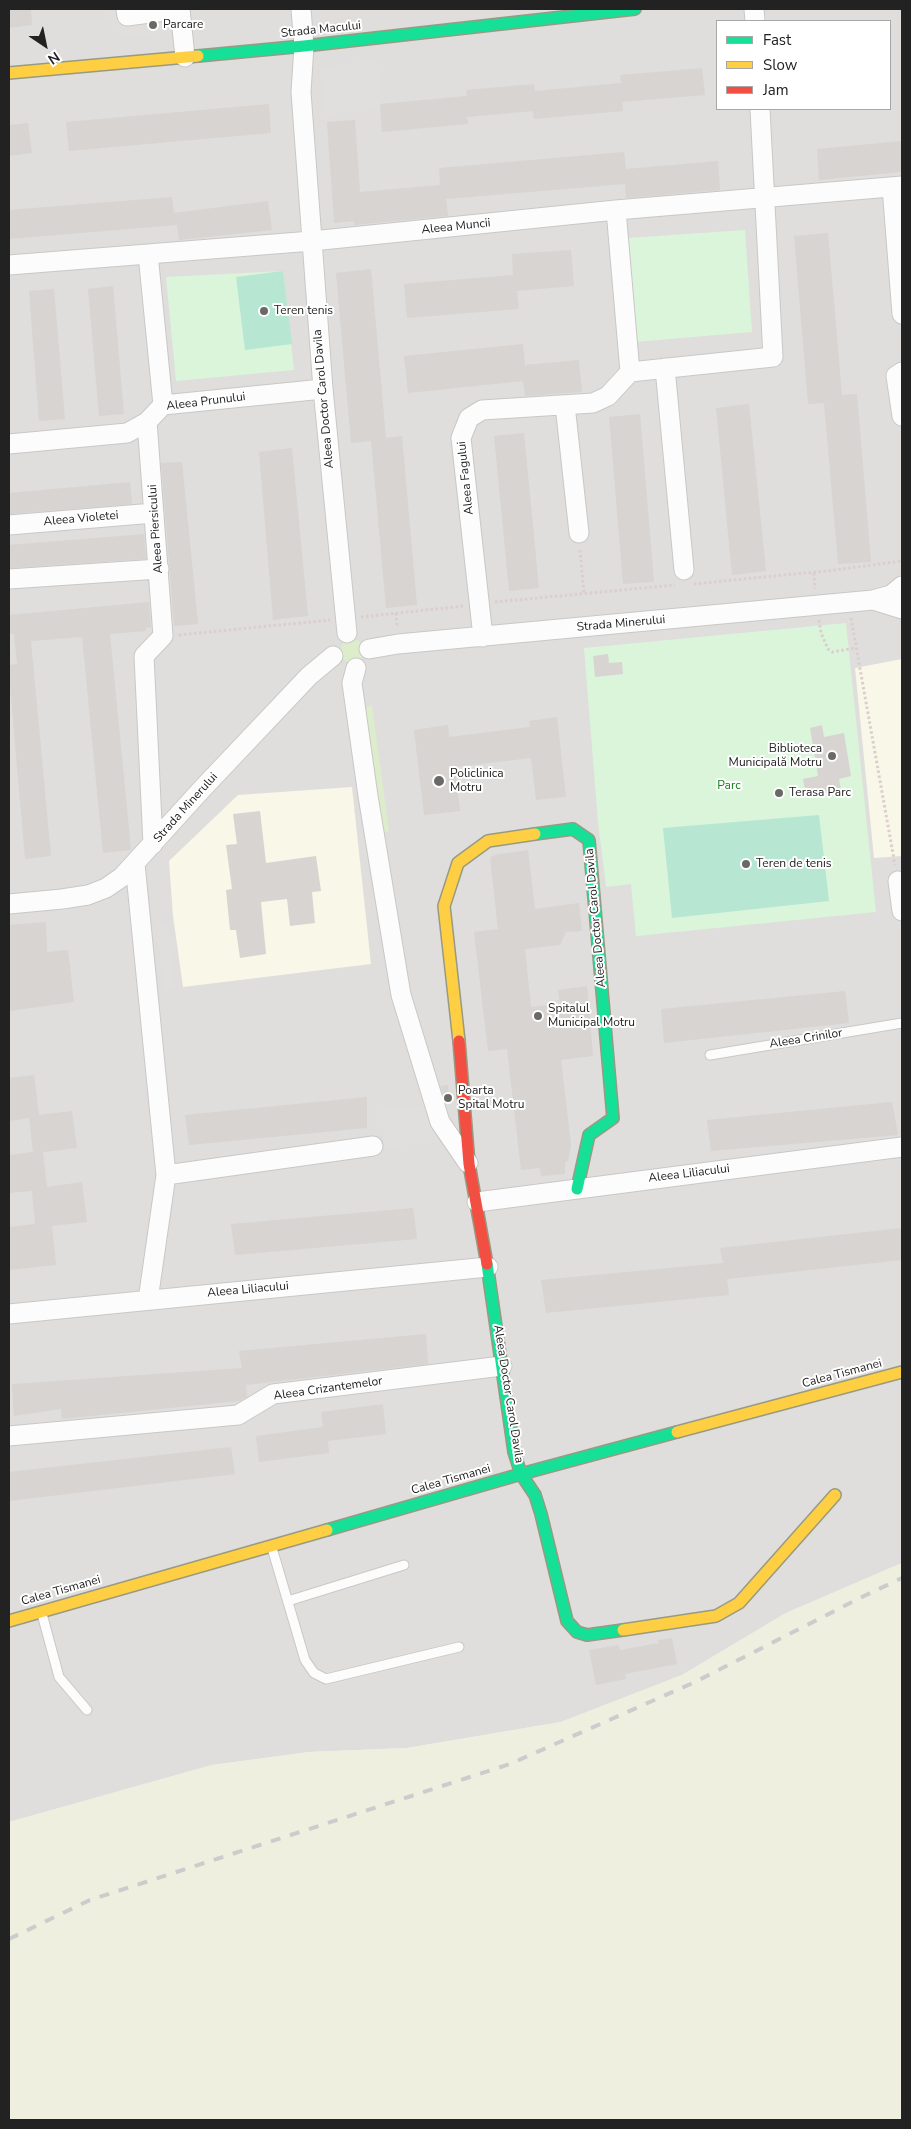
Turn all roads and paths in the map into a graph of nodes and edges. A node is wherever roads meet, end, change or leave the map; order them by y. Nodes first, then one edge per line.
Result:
1 (126, 9) edge
2 (180, 9) edge
3 (301, 9) edge
4 (635, 9) edge
5 (572, 13) edge
6 (304, 46) junction
7 (185, 57) junction
8 (9, 73) edge
9 (760, 110) edge
10 (897, 187) edge
11 (765, 197) junction
12 (616, 210) junction
13 (312, 241) junction
14 (148, 254) junction
15 (9, 265) edge
16 (902, 314) edge
17 (664, 368) junction
18 (630, 372) junction
19 (902, 372) edge
20 (323, 389) junction
21 (163, 405) junction
22 (565, 405) junction
23 (902, 416) edge
24 (148, 422) junction
25 (9, 444) edge
26 (154, 513) junction
27 (9, 524) edge
28 (579, 533) joint
29 (902, 561) edge
30 (159, 569) junction
31 (9, 579) edge
32 (682, 580) junction
33 (902, 586) edge
34 (584, 594) junction
35 (873, 600) junction
36 (848, 602) junction
37 (479, 604) junction
38 (902, 609) edge
39 (347, 625) junction
40 (163, 636) junction
41 (483, 637) junction
42 (369, 649) junction
43 (333, 656) junction
44 (356, 668) junction
45 (153, 844) junction
46 (135, 864) junction
47 (898, 881) joint
48 (9, 900) edge
49 (9, 904) edge
50 (902, 911) edge
51 (902, 1023) edge
52 (710, 1055) dead end
53 (373, 1146) dead end
54 (902, 1147) edge
55 (469, 1164) junction
56 (166, 1175) junction
57 (578, 1189) junction
58 (477, 1202) junction
59 (488, 1267) junction
60 (148, 1300) junction
61 (9, 1314) edge
62 (502, 1366) junction
63 (902, 1372) edge
64 (9, 1436) edge
65 (522, 1474) junction
66 (836, 1495) dead end
67 (272, 1546) junction
68 (404, 1565) dead end
69 (288, 1601) junction
70 (41, 1612) junction
71 (9, 1621) edge
72 (459, 1646) dead end
73 (88, 1710) dead end

1 - 2 street
2 - 7 street
3 - 6 street, Aleea Doctor Carol Davila
4 - 5 street, Strada Macului
5 - 6 street, Strada Macului
6 - 7 street, Strada Macului
6 - 13 street, Aleea Doctor Carol Davila
7 - 8 street, Strada Macului
9 - 11 street
10 - 11 street, Aleea Muncii
10 - 16 street
11 - 12 street, Aleea Muncii
11 - 17 street
12 - 13 street, Aleea Muncii
12 - 18 street
13 - 14 street, Aleea Muncii
13 - 20 street, Aleea Doctor Carol Davila
14 - 15 street, Aleea Muncii
14 - 21 street
17 - 18 street
17 - 32 street
18 - 22 street, Aleea Fagului
19 - 23 street
20 - 21 street, Aleea Prunului
20 - 39 street, Aleea Doctor Carol Davila
21 - 24 street, Aleea Prunului
22 - 28 street
22 - 37 street, Aleea Fagului
24 - 25 street, Aleea Prunului
24 - 26 street, Aleea Piersicului
26 - 27 street, Aleea Violetei
26 - 30 street, Aleea Piersicului
28 - 34 path
29 - 32 path
30 - 31 street
30 - 40 street, Aleea Piersicului
32 - 34 path
33 - 35 street, Strada Minerului
34 - 37 path
35 - 36 street, Strada Minerului
35 - 38 street, Strada Minerului
36 - 41 street, Strada Minerului
36 - 47 path
37 - 39 path
37 - 41 street, Aleea Fagului
39 - 40 path
39 - 42 street
39 - 43 street
40 - 45 street
41 - 42 street, Strada Minerului
42 - 44 street
43 - 44 street
43 - 45 street, Strada Minerului
44 - 55 street, Aleea Doctor Carol Davila
45 - 46 street, Strada Minerului
46 - 49 street, Strada Minerului
46 - 56 street
47 - 50 street
48 - 49 street
51 - 52 lane, Aleea Crinilor
53 - 56 street
54 - 57 street, Aleea Liliacului
55 - 57 street, Aleea Doctor Carol Davila
55 - 58 street, Aleea Doctor Carol Davila
56 - 60 street
57 - 58 street, Aleea Liliacului
58 - 59 street, Aleea Doctor Carol Davila
59 - 60 street, Aleea Liliacului
59 - 62 street, Aleea Doctor Carol Davila
60 - 61 street, Aleea Liliacului
62 - 64 street, Aleea Crizantemelor
62 - 65 street, Aleea Doctor Carol Davila
63 - 65 street, Calea Tismanei
65 - 66 street, Aleea Doctor Carol Davila
65 - 67 street, Calea Tismanei
67 - 69 lane
67 - 70 street, Calea Tismanei
68 - 69 lane
69 - 72 lane
70 - 71 street, Calea Tismanei
70 - 73 lane

